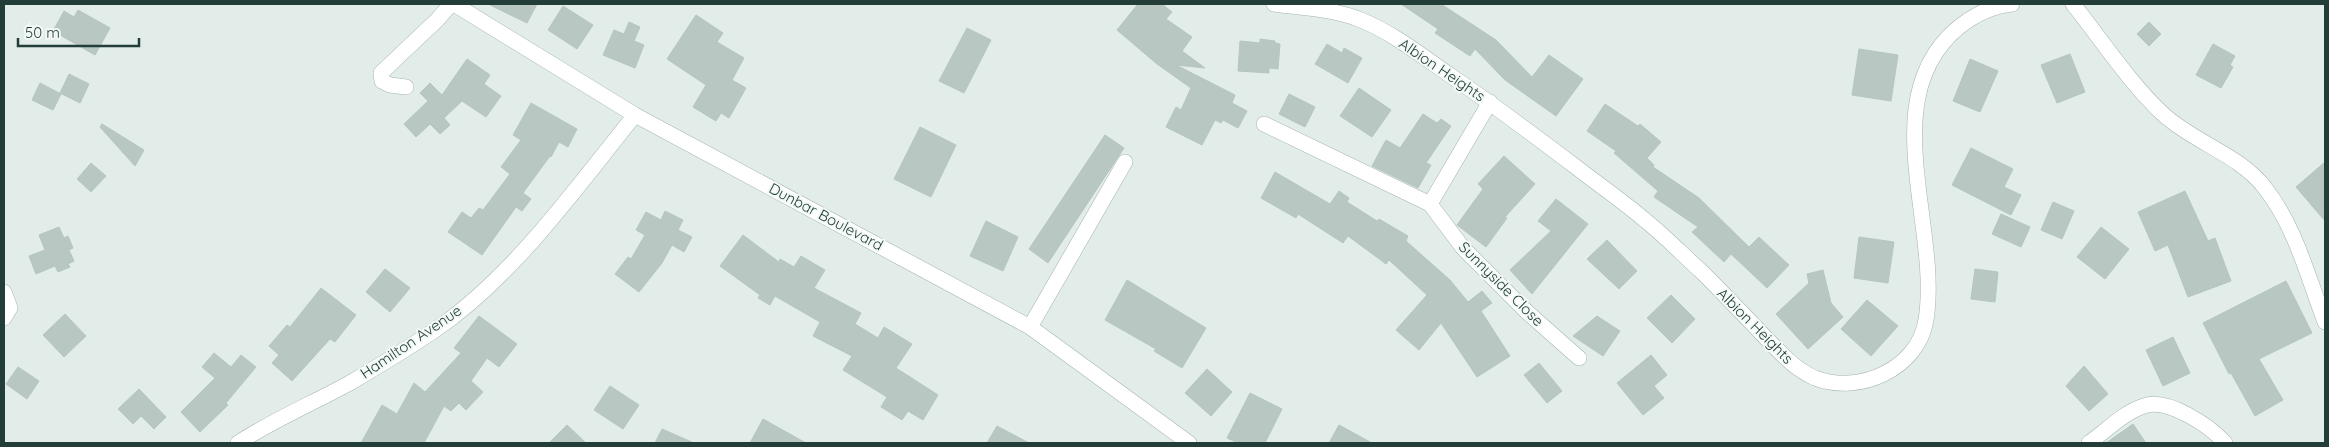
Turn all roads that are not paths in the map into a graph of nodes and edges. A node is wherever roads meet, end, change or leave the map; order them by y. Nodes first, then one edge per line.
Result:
1 (452, 4) edge
2 (1274, 4) edge
3 (2012, 4) edge
4 (2073, 4) edge
5 (406, 87) dead end
6 (1490, 102) junction
7 (635, 115) junction
8 (1264, 124) dead end
9 (1125, 162) dead end
10 (1430, 204) junction
11 (4, 292) edge
12 (4, 318) edge
13 (2325, 322) edge
14 (1030, 327) junction
15 (1579, 358) dead end
16 (238, 443) edge
17 (1188, 443) edge
18 (2089, 443) edge
19 (2225, 443) edge

1 - 5 street
1 - 7 street, Dunbar Boulevard
2 - 6 street, Albion Heights
3 - 6 street, Albion Heights
4 - 13 street
6 - 10 street
7 - 14 street, Dunbar Boulevard
7 - 16 street, Hamilton Avenue
8 - 10 street, Sunnyside Close
9 - 14 street
10 - 15 street, Sunnyside Close
11 - 12 street
14 - 17 street, Dunbar Boulevard
18 - 19 street

